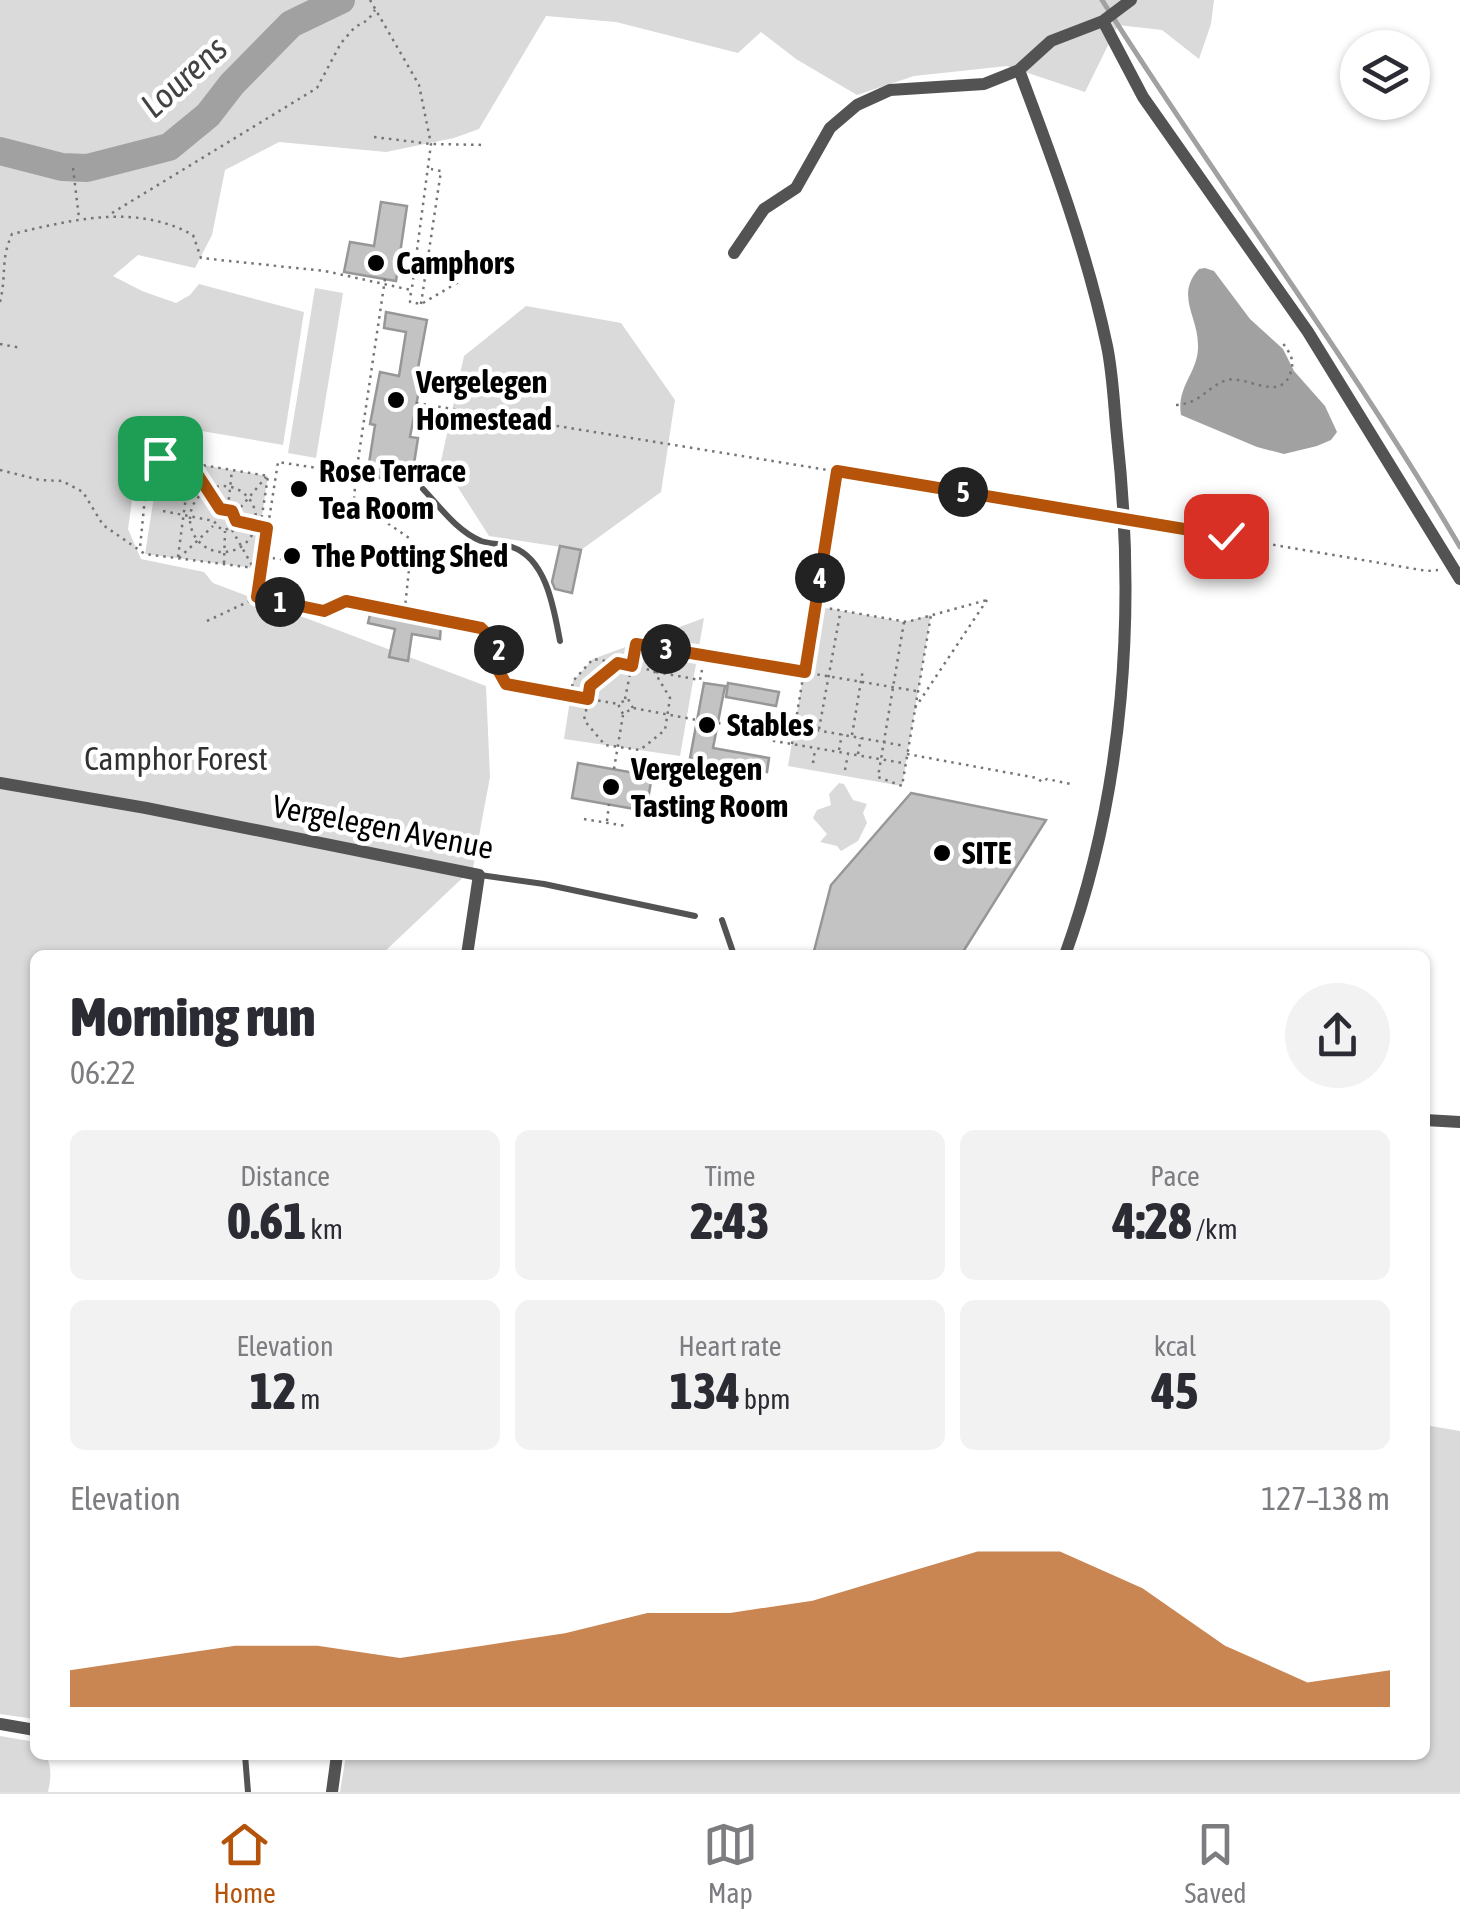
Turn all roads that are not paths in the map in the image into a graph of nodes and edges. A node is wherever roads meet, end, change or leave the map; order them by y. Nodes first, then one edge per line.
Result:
1 (1131, 0) edge
2 (1102, 20) junction
3 (1019, 70) junction
4 (734, 253) dead end
5 (423, 488) dead end
6 (1457, 574) edge
7 (560, 641) dead end
8 (0, 783) edge
9 (479, 875) junction
10 (695, 916) dead end
11 (722, 920) dead end
12 (467, 950) edge
13 (732, 950) edge
14 (1066, 950) edge
15 (1430, 1120) edge
16 (1460, 1122) edge
17 (0, 1724) edge
18 (30, 1729) edge
19 (245, 1760) edge
20 (336, 1760) edge
21 (248, 1792) edge
22 (332, 1792) edge

1 - 2 street
2 - 3 street
2 - 6 street
3 - 4 street
3 - 14 street
5 - 7 lane
8 - 9 street, Vergelegen Avenue
9 - 10 lane, Vergelegen Avenue
9 - 12 street
11 - 13 lane
15 - 16 street
17 - 18 street
19 - 21 lane
20 - 22 street

